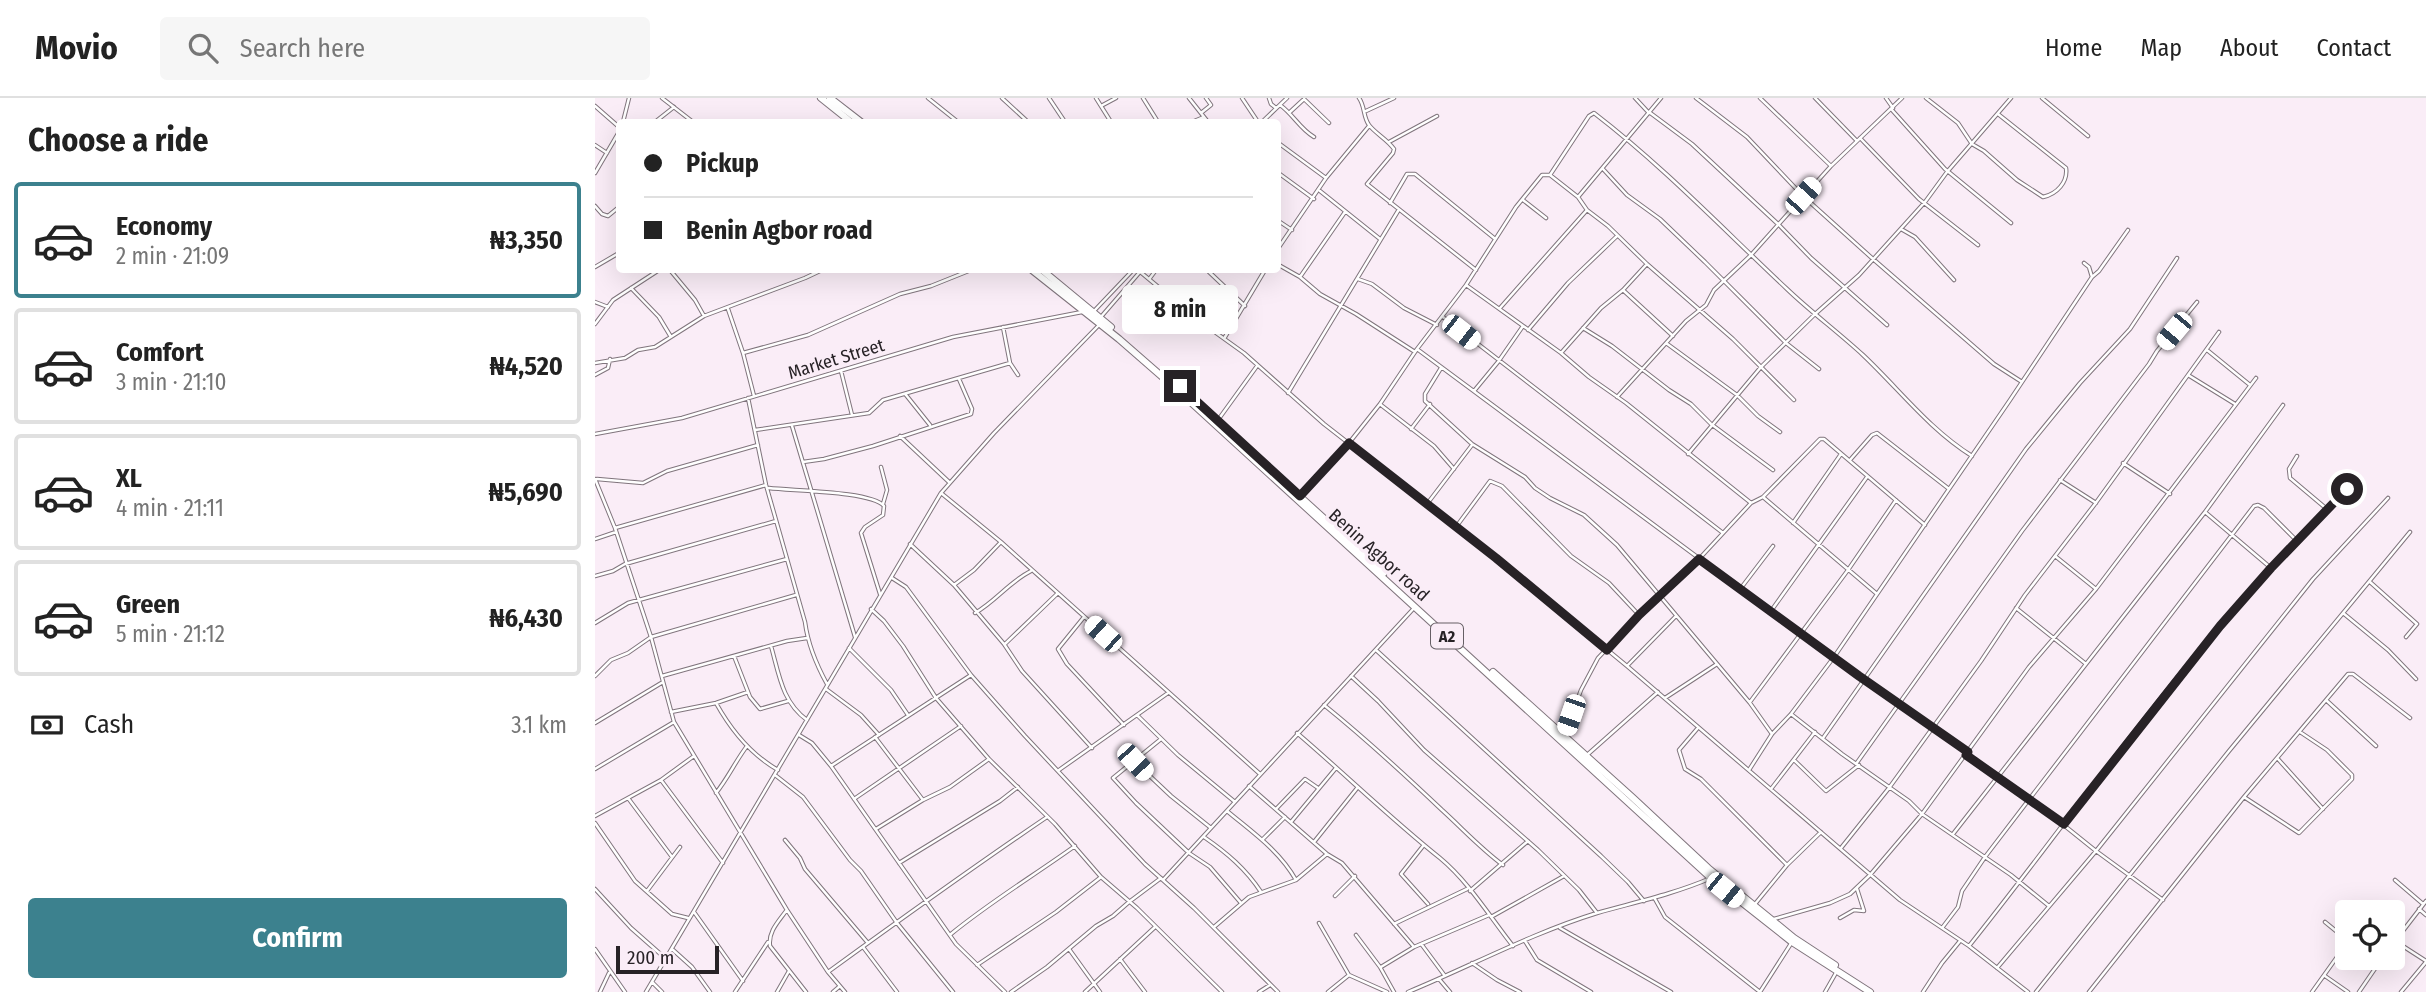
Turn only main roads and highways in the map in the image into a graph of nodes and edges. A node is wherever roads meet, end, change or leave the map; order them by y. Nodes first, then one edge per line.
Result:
1 (821, 98) edge
2 (830, 98) edge
3 (847, 119) edge
4 (857, 119) edge
5 (1036, 273) edge
6 (1045, 273) edge
7 (1089, 313) junction
8 (1099, 321) junction
9 (1631, 800) junction
10 (1870, 992) edge
11 (1878, 992) edge

1 - 3 highway
2 - 4 highway
5 - 7 highway, Benin Agbor road / A2
6 - 7 highway, Benin Agbor road / A2
7 - 8 highway, Benin Agbor road / A2
8 - 9 highway, Benin Agbor road / A2
8 - 9 highway, Benin Agbor road / A2
9 - 10 highway, Benin Agbor road / A2
9 - 11 highway, Benin Agbor road / A2

